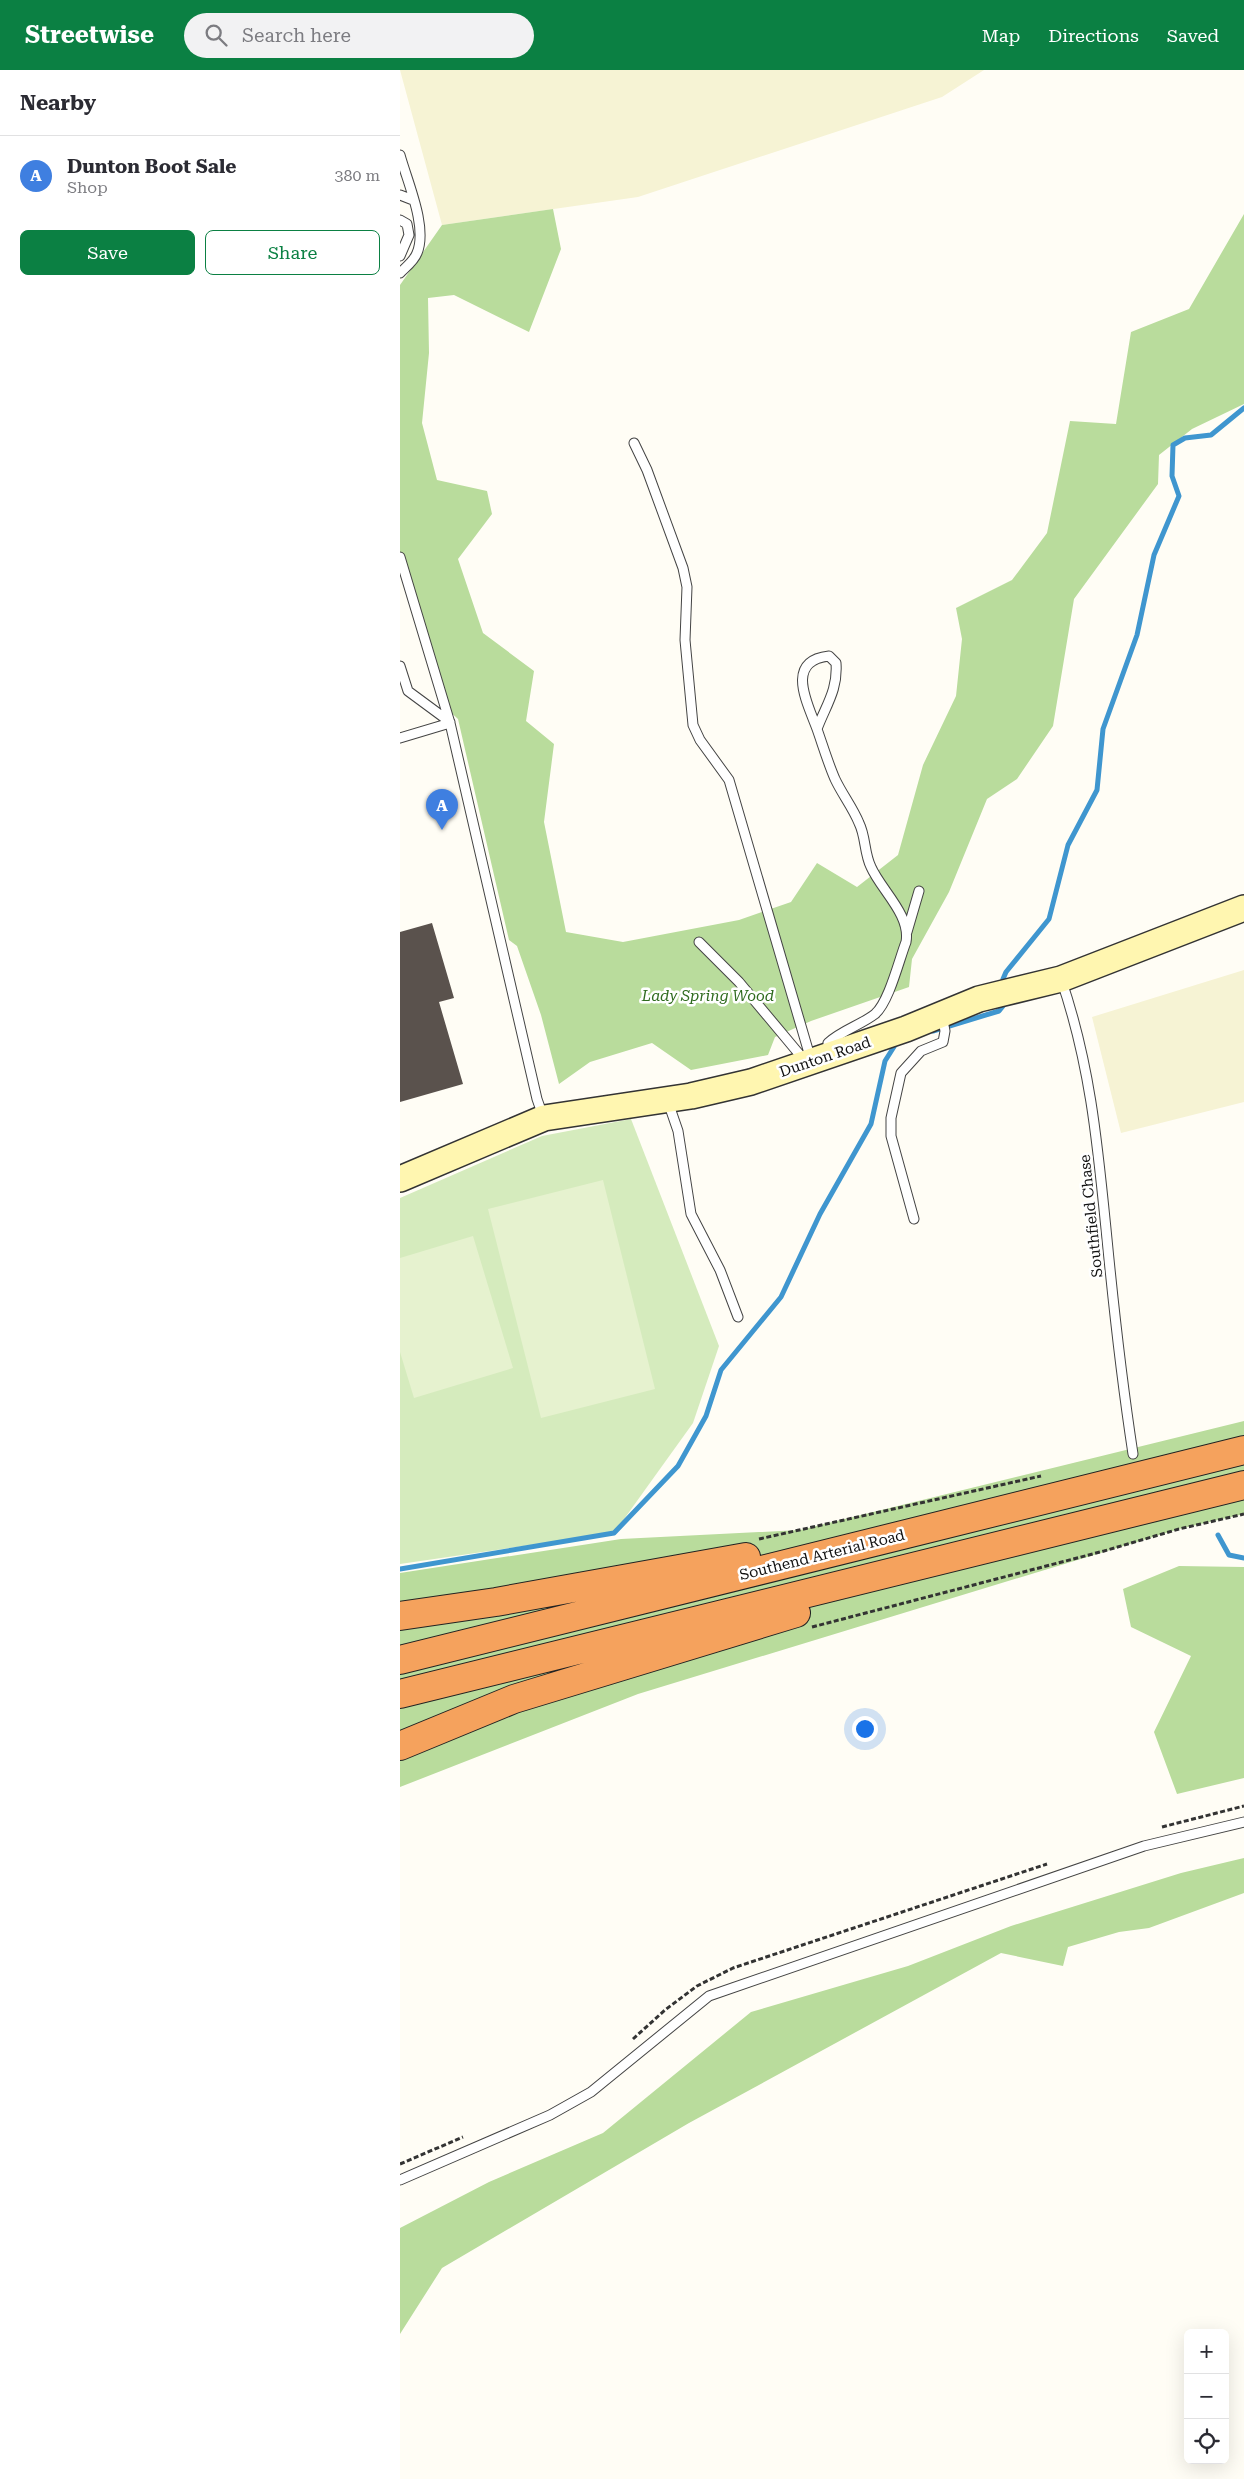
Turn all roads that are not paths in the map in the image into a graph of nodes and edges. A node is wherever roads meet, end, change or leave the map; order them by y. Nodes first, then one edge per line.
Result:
1 (400, 155) edge
2 (402, 165) edge
3 (400, 195) edge
4 (413, 200) junction
5 (400, 220) edge
6 (400, 256) edge
7 (400, 273) edge
8 (634, 443) dead end
9 (400, 557) edge
10 (400, 666) edge
11 (404, 692) edge
12 (450, 722) junction
13 (818, 729) junction
14 (400, 738) edge
15 (919, 891) dead end
16 (1244, 908) edge
17 (907, 932) junction
18 (699, 942) dead end
19 (1061, 979) junction
20 (942, 1015) junction
21 (816, 1060) junction
22 (668, 1099) junction
23 (544, 1118) junction
24 (400, 1179) edge
25 (914, 1219) dead end
26 (738, 1317) dead end
27 (1244, 1450) edge
28 (1136, 1465) junction
29 (1244, 1484) edge
30 (1045, 1534) junction
31 (400, 1616) edge
32 (400, 1660) edge
33 (400, 1694) edge
34 (400, 1746) edge
35 (1244, 1822) edge
36 (400, 2180) edge

1 - 2 lane
2 - 4 lane
3 - 4 lane
4 - 7 lane
5 - 6 lane
8 - 21 lane
9 - 12 lane
10 - 11 lane
11 - 12 lane
12 - 14 lane
12 - 23 lane
13 - 13 lane
13 - 17 lane
15 - 17 lane
16 - 19 street, Dunton Road
17 - 21 lane
18 - 21 lane
19 - 20 street, Dunton Road
19 - 28 lane, Southfield Chase
20 - 21 street, Dunton Road
20 - 25 lane
21 - 22 street, Dunton Road
22 - 23 street, Dunton Road
22 - 26 lane
23 - 24 street, Dunton Road
27 - 28 highway, Southend Arterial Road
28 - 31 highway
28 - 32 highway, Southend Arterial Road
29 - 30 highway
30 - 33 highway
30 - 34 highway
35 - 36 lane

